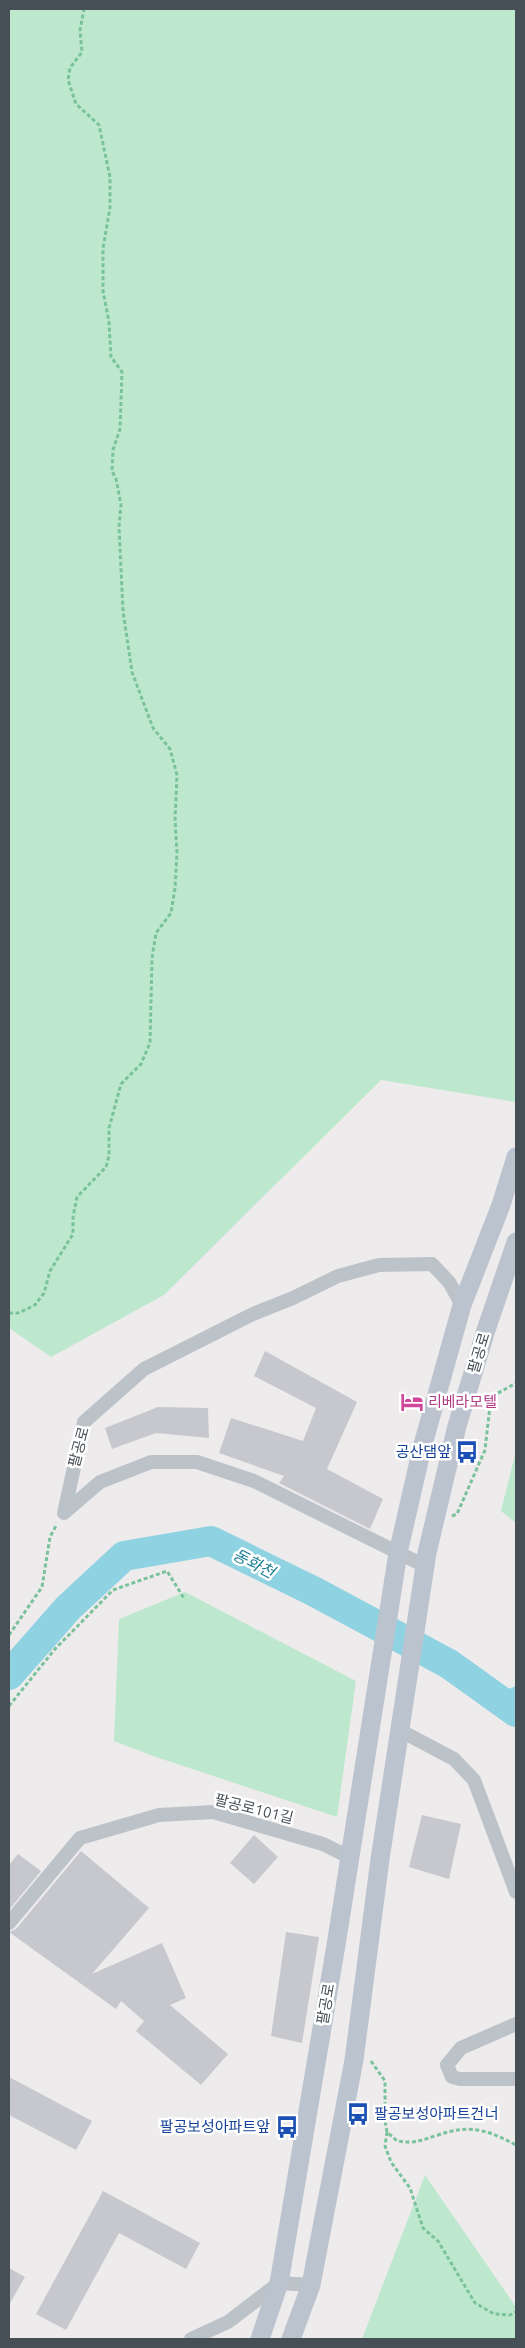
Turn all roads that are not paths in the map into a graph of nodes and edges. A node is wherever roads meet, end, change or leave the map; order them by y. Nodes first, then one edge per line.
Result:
1 (516, 1156) edge
2 (516, 1242) edge
3 (462, 1305) junction
4 (398, 1553) junction
5 (425, 1567) junction
6 (399, 1730) junction
7 (349, 1857) junction
8 (516, 1892) edge
9 (9, 1923) edge
10 (516, 2024) edge
11 (516, 2079) edge
12 (279, 2283) junction
13 (311, 2285) junction
14 (191, 2339) edge
15 (260, 2339) edge
16 (291, 2339) edge

1 - 3 main road, 팔공로
2 - 5 main road, 팔공로
3 - 4 main road, 팔공로
3 - 4 street, 팔공로
4 - 5 street
4 - 7 main road, 팔공로
5 - 6 main road, 팔공로
6 - 8 street
6 - 13 main road
7 - 9 street, 팔공로101길
7 - 12 main road, 팔공로
10 - 11 street
12 - 13 street
12 - 14 street
12 - 15 main road, 팔공로
13 - 16 main road

